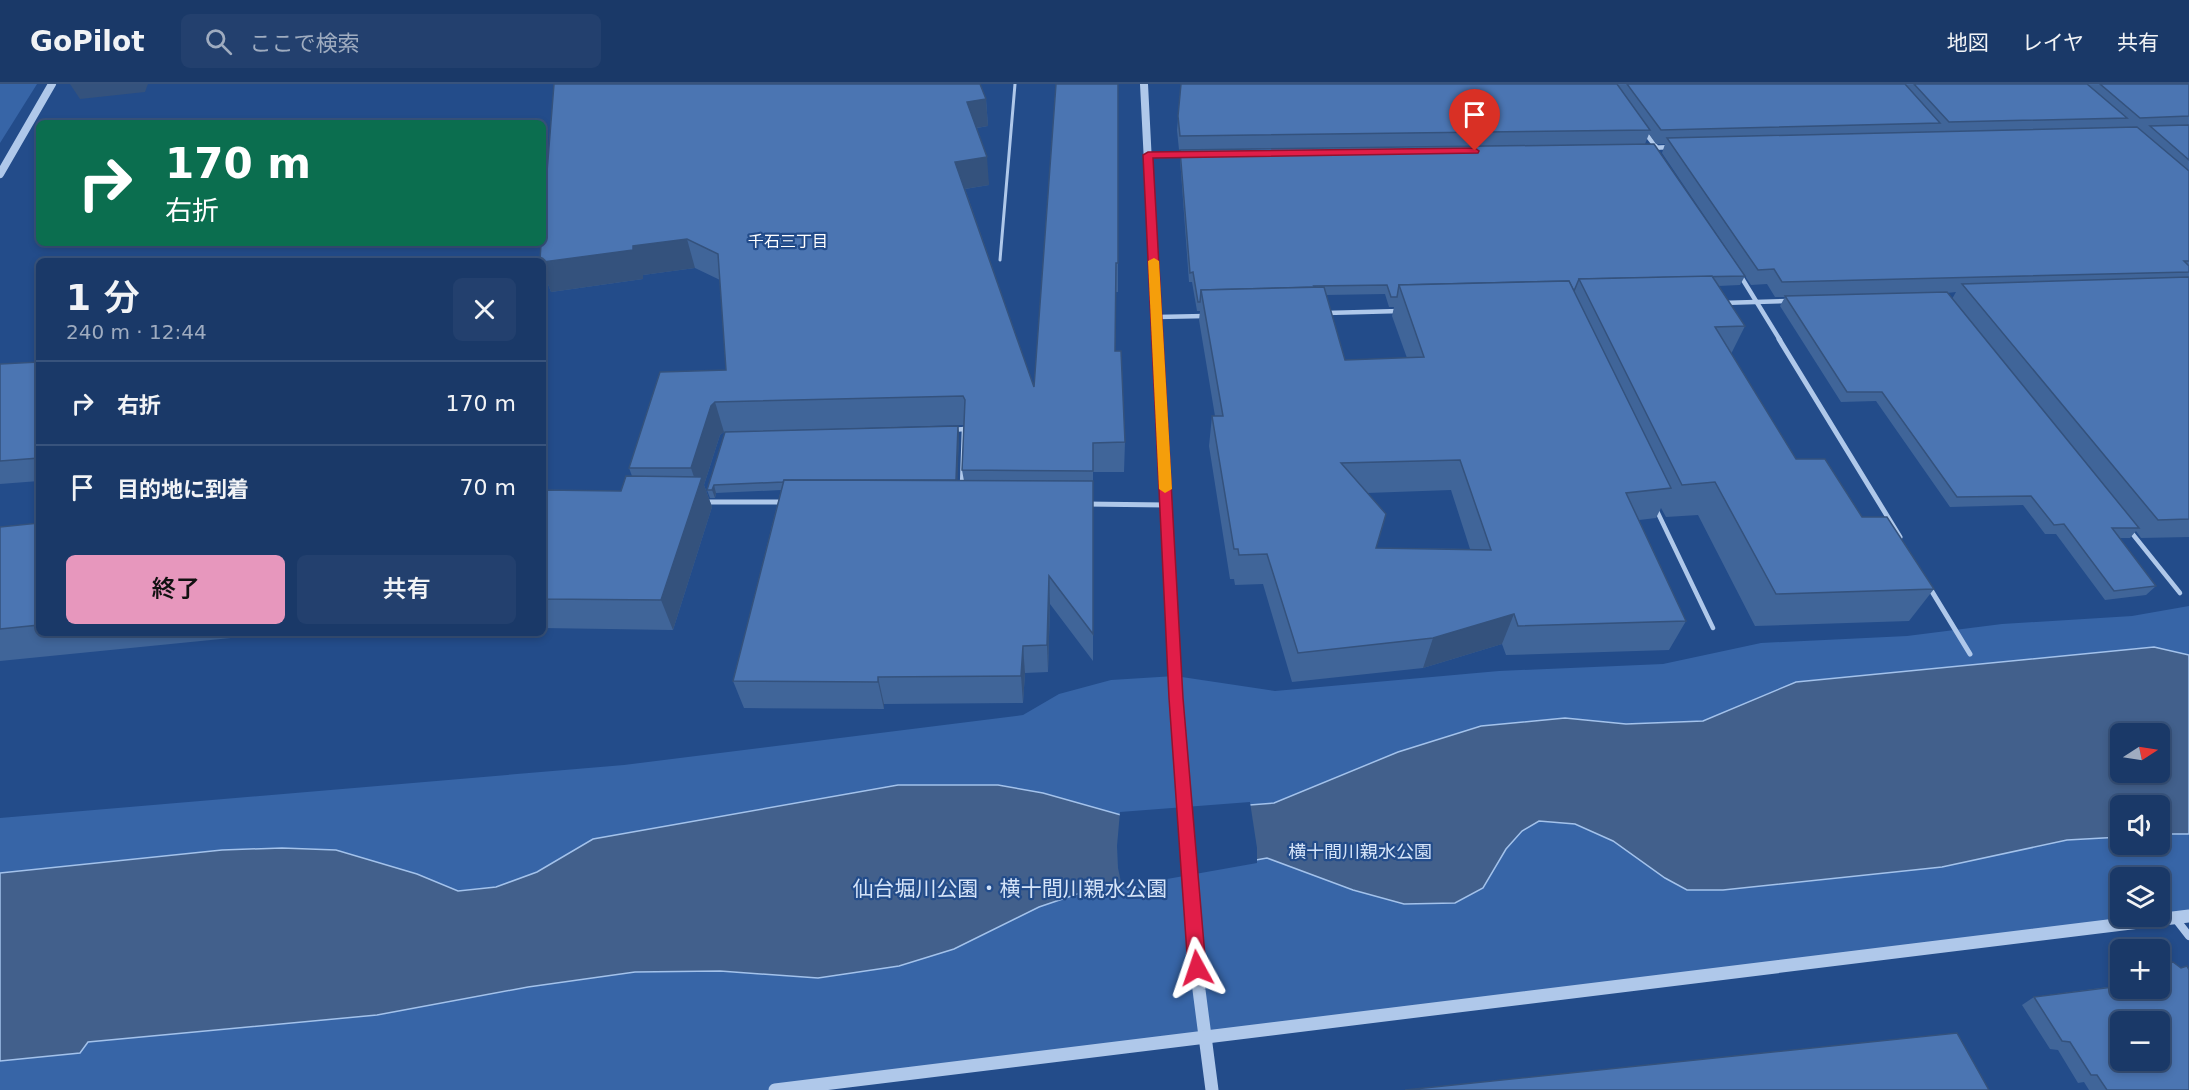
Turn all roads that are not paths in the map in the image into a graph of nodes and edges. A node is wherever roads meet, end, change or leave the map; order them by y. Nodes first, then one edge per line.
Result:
1 (52, 84) edge
2 (1015, 84) edge
3 (1144, 84) edge
4 (1636, 120) edge
5 (1680, 147) edge
6 (1656, 148) junction
7 (1640, 149) edge
8 (1193, 154) edge
9 (1148, 155) junction
10 (1662, 157) edge
11 (0, 174) edge
12 (1000, 260) dead end
13 (1738, 273) edge
14 (1792, 301) edge
15 (1758, 302) junction
16 (1711, 303) edge
17 (1406, 311) edge
18 (1323, 313) edge
19 (1216, 316) edge
20 (1157, 317) junction
21 (952, 430) edge
22 (707, 491) edge
23 (962, 493) edge
24 (1652, 500) edge
25 (693, 502) edge
26 (704, 502) junction
27 (797, 502) edge
28 (1075, 504) edge
29 (1166, 505) junction
30 (2128, 528) edge
31 (1903, 543) edge
32 (1922, 573) edge
33 (2180, 592) dead end
34 (1713, 628) dead end
35 (1970, 654) dead end
36 (2182, 917) edge
37 (2189, 936) edge
38 (1204, 1039) junction
39 (775, 1090) edge
40 (1212, 1090) edge

1 - 11 street
2 - 12 lane
3 - 9 street
4 - 6 street
5 - 6 street
6 - 7 street
6 - 10 street
8 - 9 street
9 - 20 street
13 - 15 street
14 - 15 street
15 - 16 street
15 - 31 street
17 - 18 street
19 - 20 street
20 - 29 street
21 - 23 lane
22 - 26 lane
24 - 34 lane
25 - 26 street
26 - 27 street
28 - 29 street
29 - 38 street
30 - 33 lane
32 - 35 street
36 - 37 street
36 - 38 street
38 - 39 street
38 - 40 street

